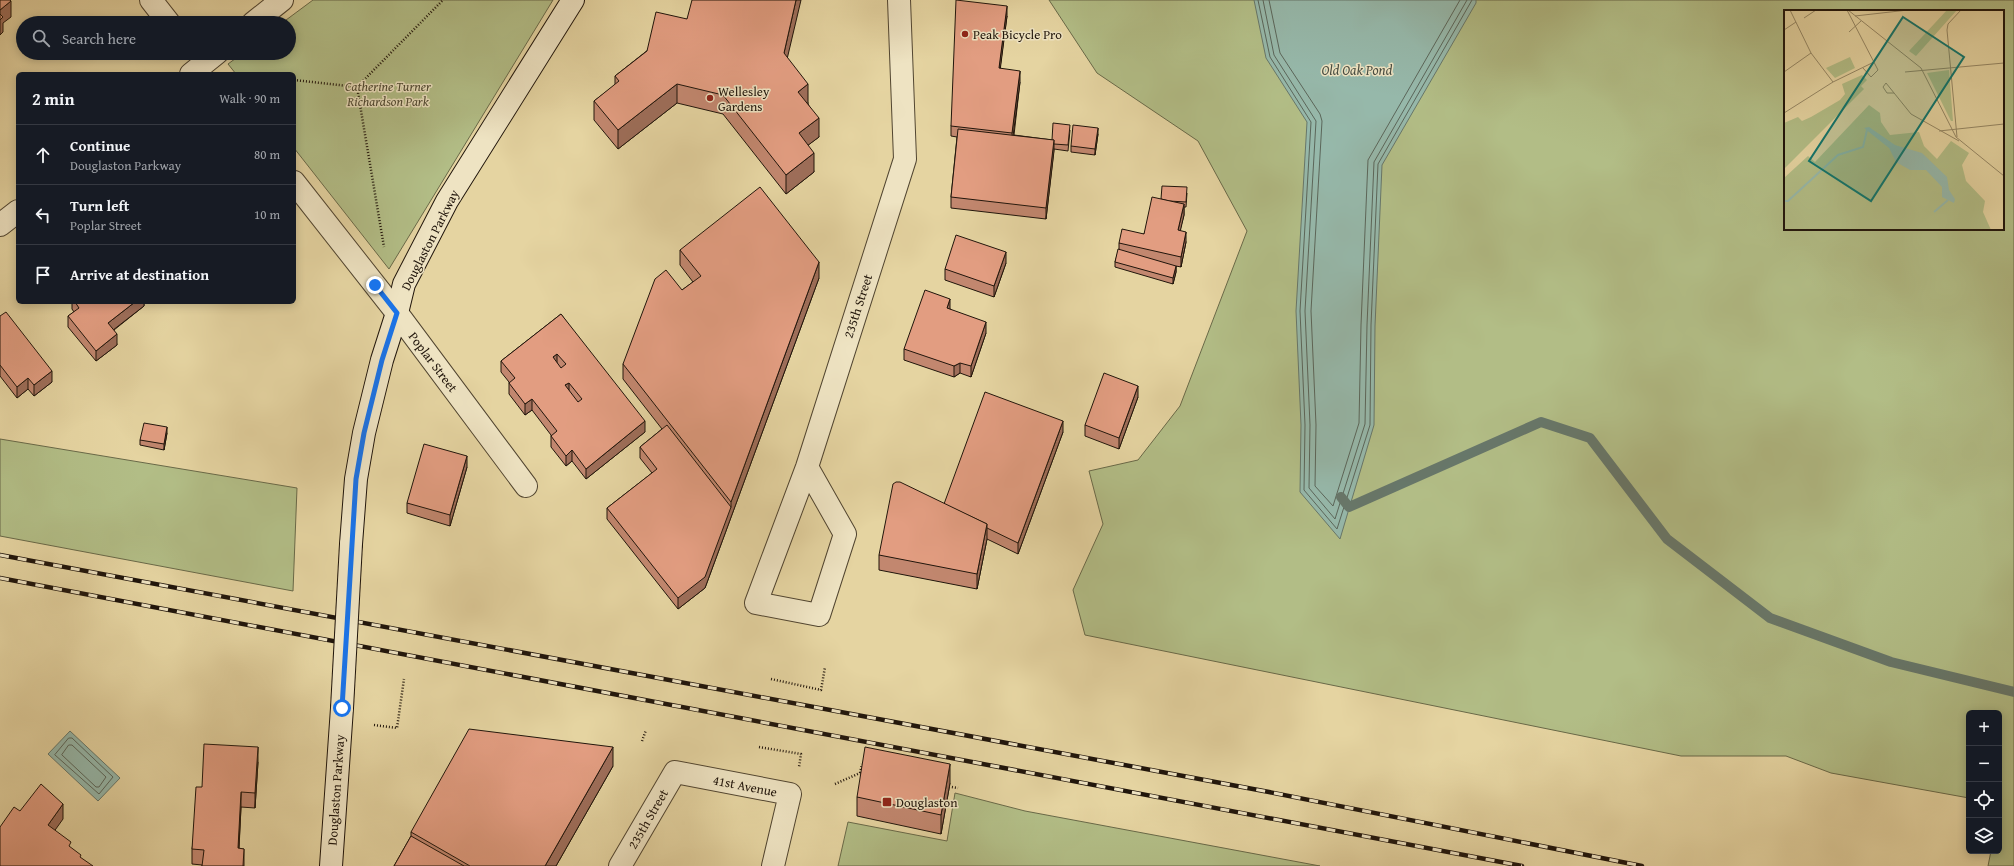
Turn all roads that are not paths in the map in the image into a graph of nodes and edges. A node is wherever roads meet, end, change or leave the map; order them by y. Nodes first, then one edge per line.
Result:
1 (151, 0) edge
2 (282, 0) edge
3 (574, 0) edge
4 (899, 0) edge
5 (164, 16) edge
6 (262, 16) edge
7 (296, 185) edge
8 (16, 213) edge
9 (0, 225) edge
10 (397, 313) junction
11 (806, 467) junction
12 (526, 486) dead end
13 (674, 772) joint
14 (629, 863) edge
15 (331, 866) edge
16 (773, 866) edge

1 - 5 street
2 - 6 street
3 - 10 street, Douglaston Parkway
4 - 11 street, 235th Street
7 - 10 street, Poplar Street
8 - 9 street
10 - 12 street, Poplar Street
10 - 15 street, Douglaston Parkway, bridge
11 - 11 street, 235th Street
13 - 14 street, 235th Street
13 - 16 street, 41st Avenue

